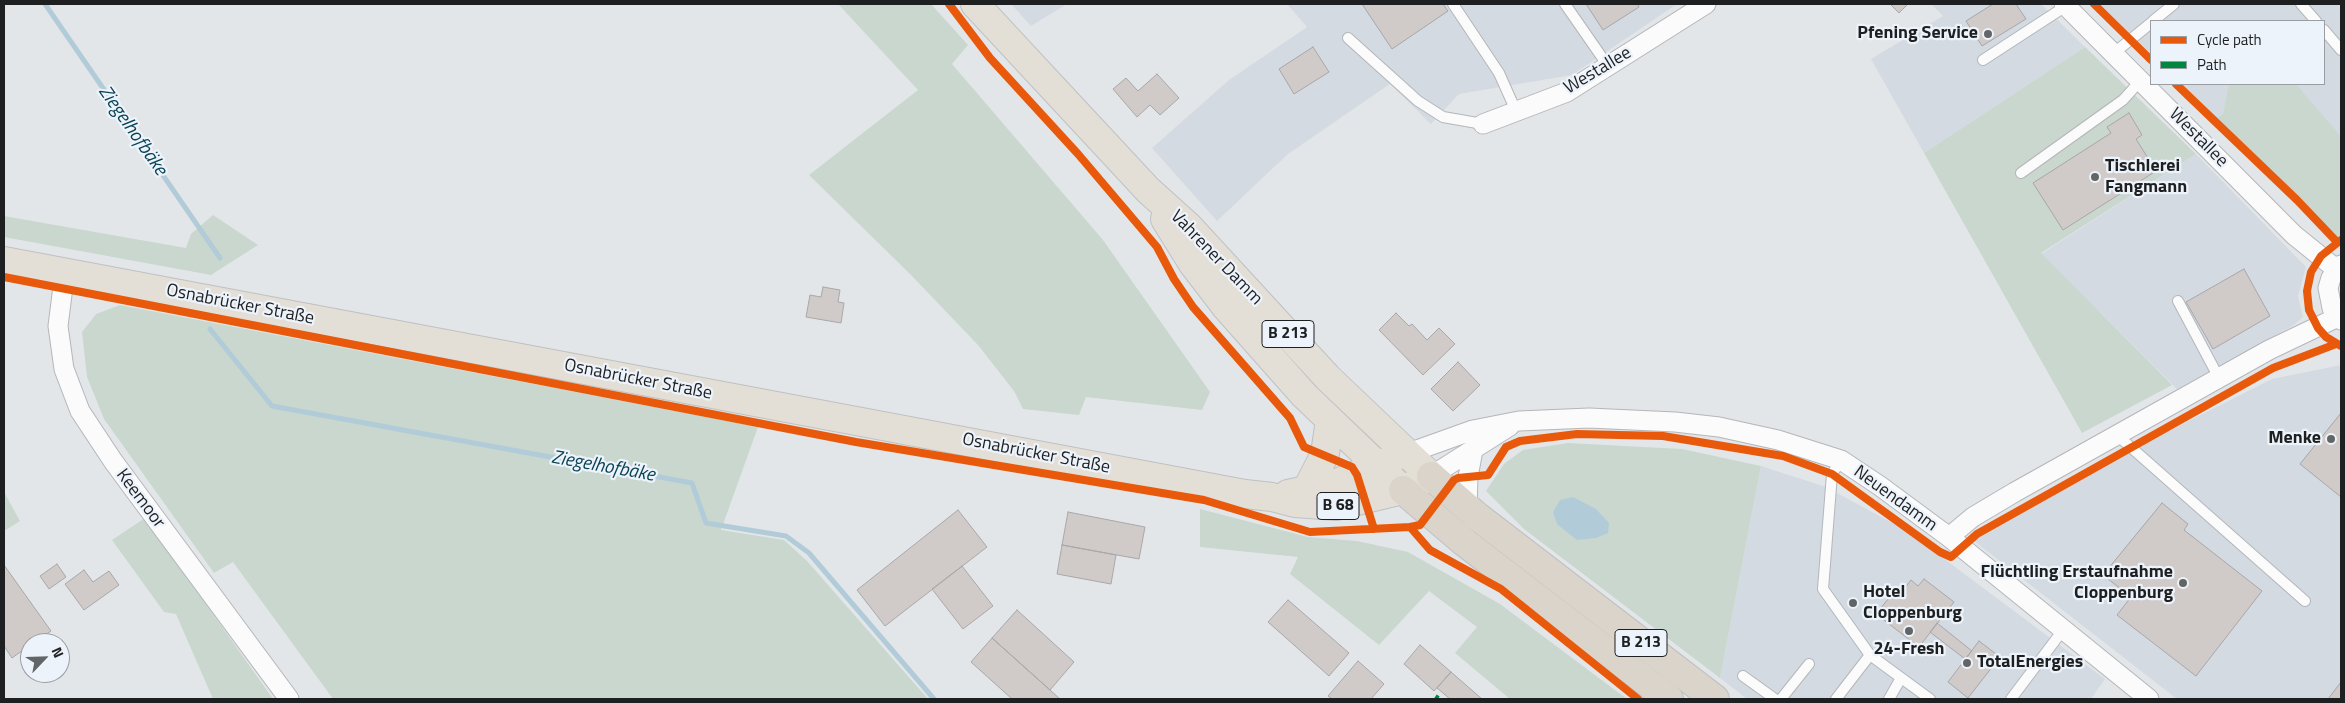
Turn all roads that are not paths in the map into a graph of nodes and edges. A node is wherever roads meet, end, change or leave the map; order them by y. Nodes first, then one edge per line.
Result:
1 (975, 4) edge
2 (1454, 4) edge
3 (1565, 4) edge
4 (1706, 4) edge
5 (2174, 4) edge
6 (2301, 4) edge
7 (2065, 5) edge
8 (2154, 20) edge
9 (2315, 20) edge
10 (2150, 24) edge
11 (2325, 31) edge
12 (1348, 38) dead end
13 (2341, 50) edge
14 (2114, 53) junction
15 (1983, 60) dead end
16 (1608, 66) junction
17 (2140, 80) junction
18 (1516, 111) junction
19 (1483, 124) joint
20 (2021, 173) dead end
21 (1148, 190) junction
22 (4, 261) edge
23 (2339, 267) edge
24 (64, 272) junction
25 (2178, 301) dead end
26 (2339, 319) edge
27 (2219, 378) junction
28 (1330, 420) junction
29 (1519, 421) junction
30 (2117, 435) junction
31 (1473, 450) junction
32 (1406, 454) junction
33 (1841, 460) junction
34 (1376, 466) junction
35 (1431, 476) junction
36 (1403, 490) junction
37 (1306, 491) junction
38 (1272, 497) junction
39 (1467, 508) junction
40 (1949, 537) junction
41 (2305, 601) dead end
42 (2063, 630) junction
43 (1870, 655) junction
44 (1809, 664) dead end
45 (1743, 676) dead end
46 (1901, 678) junction
47 (289, 699) edge
48 (1670, 699) edge
49 (1715, 699) edge
50 (1775, 699) edge
51 (1781, 699) edge
52 (1836, 699) edge
53 (1889, 699) edge
54 (1930, 699) edge
55 (2011, 699) edge
56 (2149, 699) edge

1 - 21 main road, Vahrener Damm / B 213
2 - 18 lane
3 - 16 lane
4 - 16 street, Westallee
5 - 8 lane
6 - 9 lane
7 - 14 street, Westallee
7 - 15 lane
10 - 14 lane
11 - 13 lane
12 - 19 lane
14 - 17 street, Westallee
16 - 18 street, Westallee
17 - 20 lane
17 - 23 street, Westallee
18 - 19 street, Westallee
21 - 28 main road, Vahrener Damm / B 213
21 - 32 main road, Vahrener Damm / B 213
22 - 24 main road, Osnabrücker Straße / B 68
23 - 26 street, Neuendamm
24 - 38 main road, Osnabrücker Straße / B 68
24 - 47 street, Keemoor
25 - 27 lane
26 - 27 street, Neuendamm
27 - 30 street, Neuendamm
28 - 34 main road, Vahrener Damm / B 213
28 - 37 main road, B 68
29 - 31 street, Neuendamm
29 - 32 street, Neuendamm
29 - 33 street, Neuendamm
30 - 40 street, Neuendamm
30 - 41 lane
31 - 35 street, Neuendamm
31 - 39 street
32 - 34 main road, Osnabrücker Straße / B 68
32 - 35 main road, Vahrener Damm / B 213
33 - 40 street, Neuendamm
33 - 43 lane
34 - 36 main road, Vahrener Damm / B 213
34 - 37 main road, Osnabrücker Straße / B 68
35 - 36 main road, Osnabrücker Straße / B 68
35 - 39 highway, B 213
36 - 38 main road, Osnabrücker Straße / B 68
36 - 48 highway, B 213
37 - 38 main road, Osnabrücker Straße / B 68
39 - 49 highway, B 213
40 - 42 street
42 - 55 lane
42 - 56 street
43 - 46 lane
43 - 52 lane
44 - 51 lane
45 - 50 lane
46 - 53 lane
46 - 54 lane

